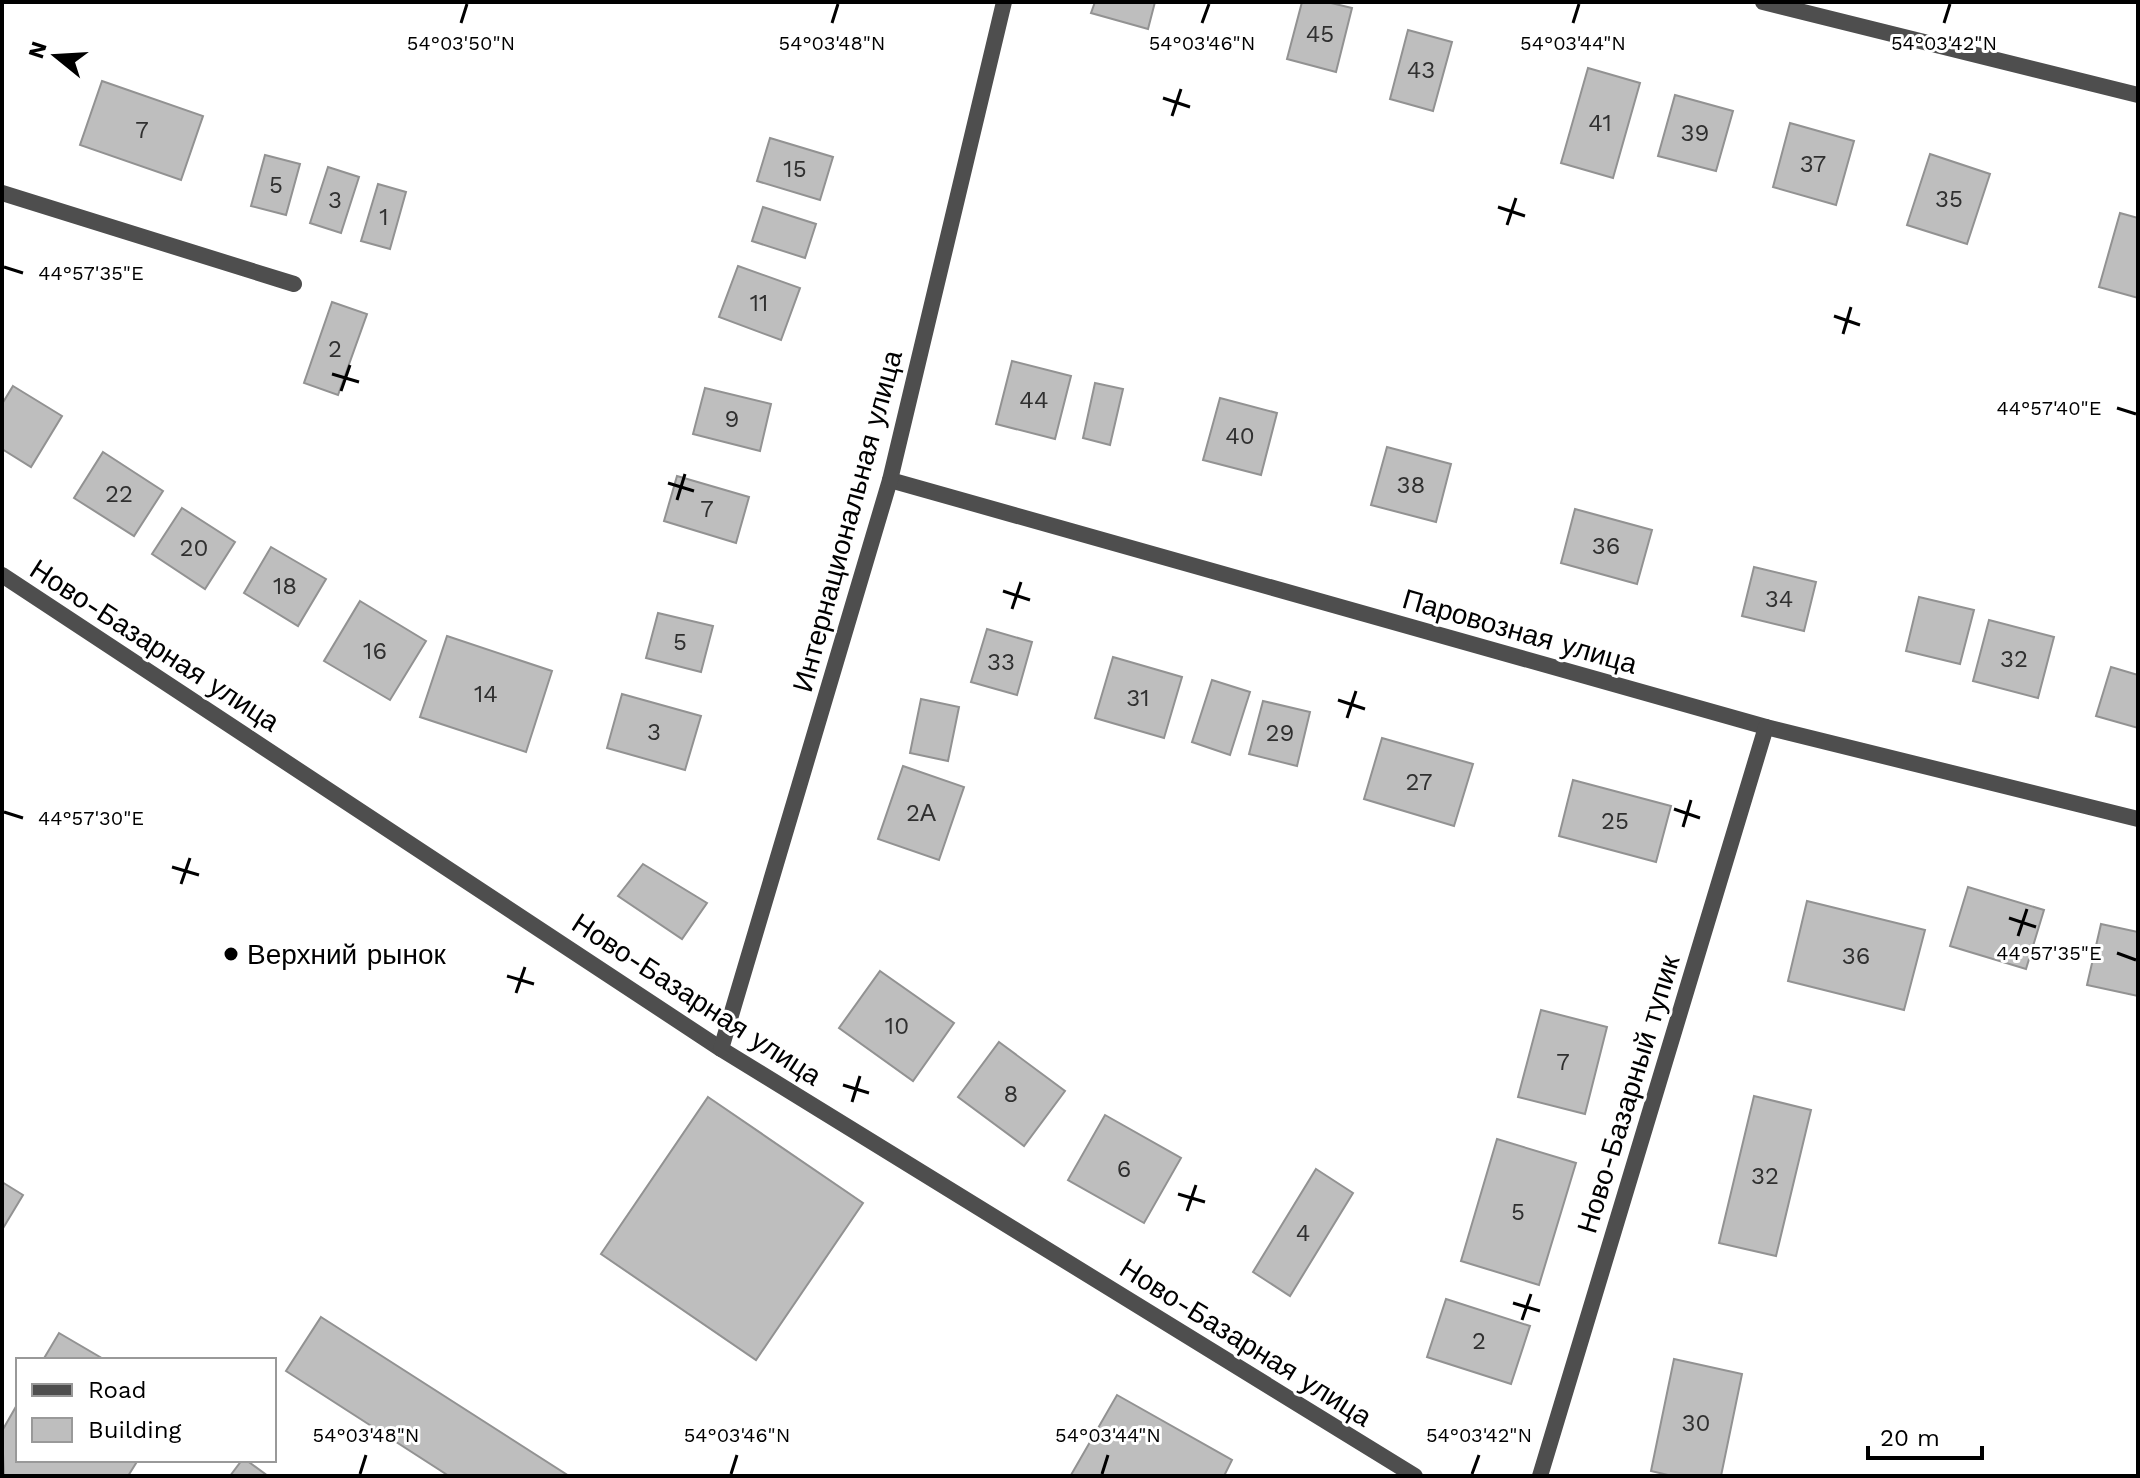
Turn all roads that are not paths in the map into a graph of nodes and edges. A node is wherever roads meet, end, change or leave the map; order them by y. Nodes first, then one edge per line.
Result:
1 (1004, 2) edge
2 (1763, 2) edge
3 (2138, 95) edge
4 (2, 193) edge
5 (294, 284) dead end
6 (890, 480) junction
7 (2, 575) edge
8 (1766, 727) junction
9 (2138, 819) edge
10 (721, 1049) junction
11 (1415, 1476) edge
12 (1540, 1476) edge

1 - 6 street, Интернациональная улица
2 - 3 street
4 - 5 street
6 - 8 street, Паровозная улица
6 - 10 street, Интернациональная улица
7 - 10 street, Ново-Базарная улица
8 - 9 street, Паровозная улица
8 - 12 street, Ново-Базарный тупик
10 - 11 street, Ново-Базарная улица

